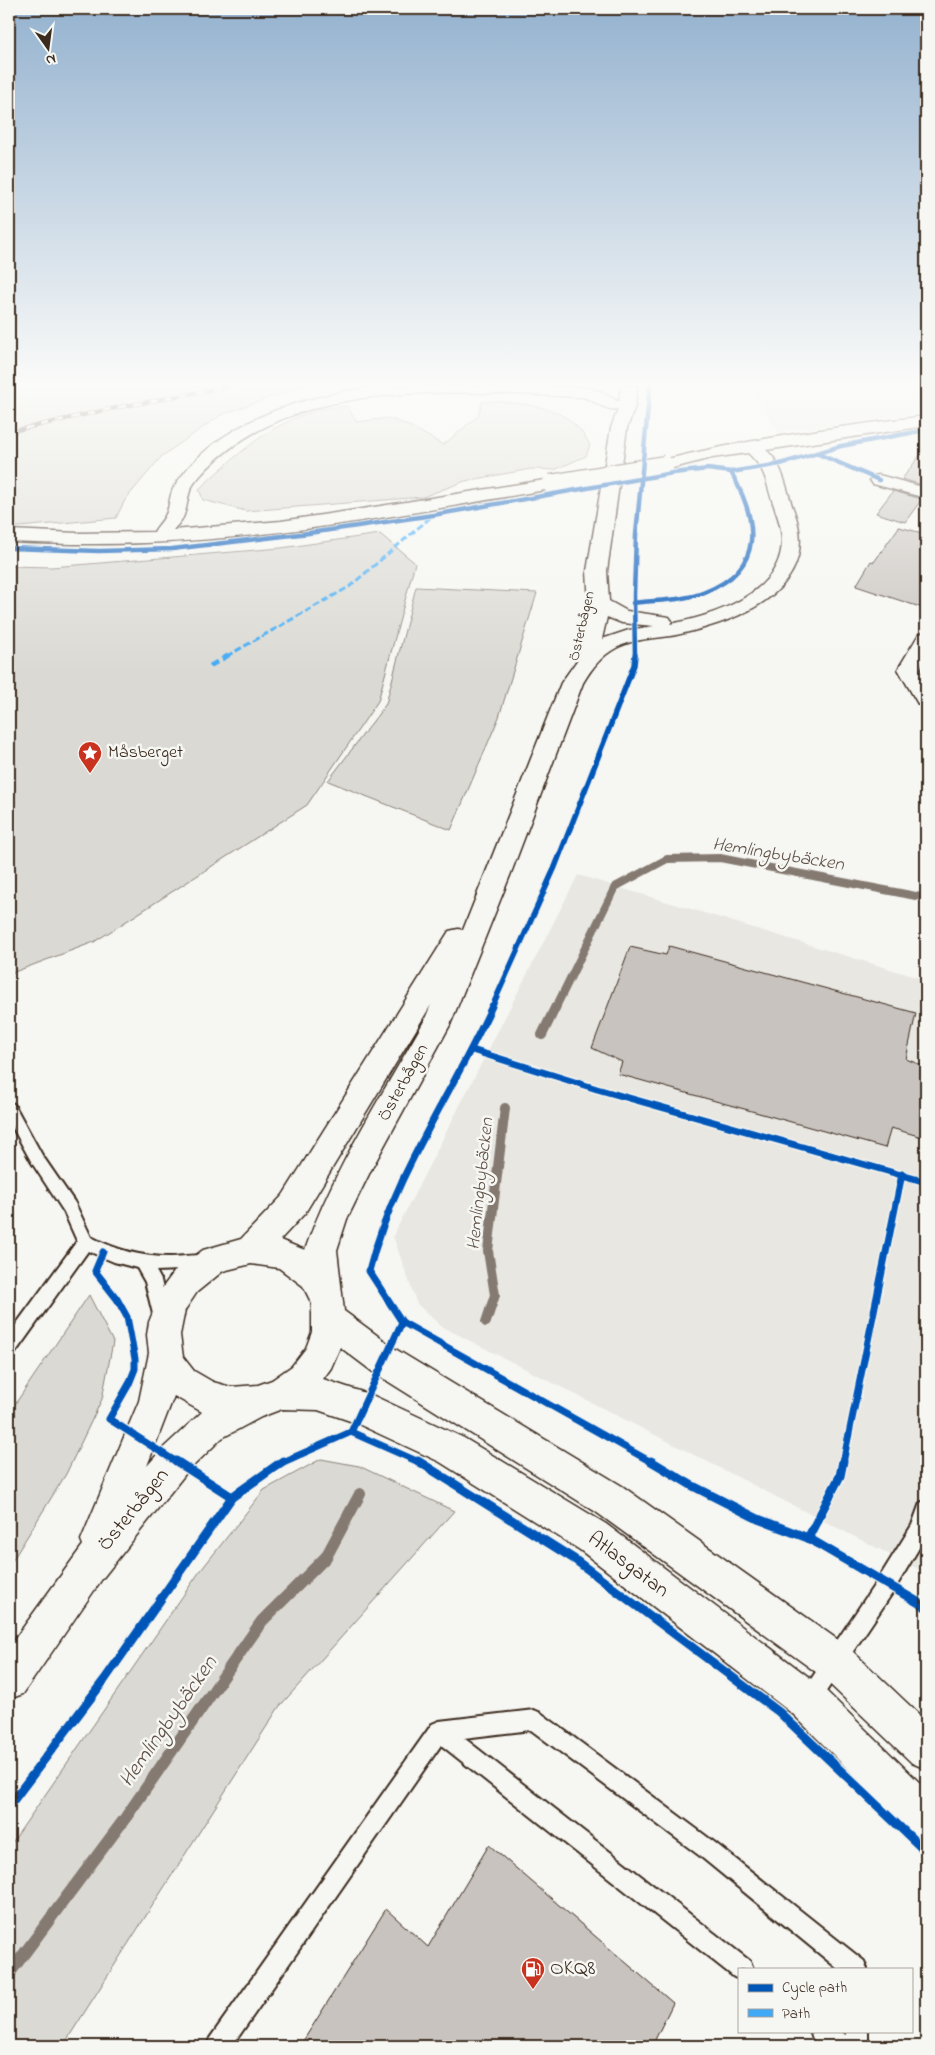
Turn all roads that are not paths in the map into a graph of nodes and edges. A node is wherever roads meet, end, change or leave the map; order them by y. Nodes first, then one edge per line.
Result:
1 (175, 482) edge
2 (187, 482) edge
3 (564, 482) edge
4 (611, 482) edge
5 (756, 482) edge
6 (775, 482) edge
7 (886, 482) edge
8 (926, 493) edge
9 (161, 519) junction
10 (9, 535) edge
11 (597, 571) junction
12 (599, 604) junction
13 (926, 638) edge
14 (588, 659) junction
15 (572, 683) junction
16 (926, 699) edge
17 (499, 873) junction
18 (9, 1108) edge
19 (85, 1242) junction
20 (251, 1250) junction
21 (214, 1260) junction
22 (143, 1264) junction
23 (328, 1306) junction
24 (164, 1342) junction
25 (9, 1347) edge
26 (268, 1398) junction
27 (926, 1508) edge
28 (923, 1527) edge
29 (89, 1566) junction
30 (834, 1661) junction
31 (9, 1680) edge
32 (808, 1701) junction
33 (439, 1731) junction
34 (926, 1749) edge
35 (926, 1818) edge
36 (741, 1968) edge
37 (855, 1968) edge
38 (822, 2032) edge
39 (857, 2032) edge
40 (218, 2046) edge
41 (841, 2046) edge
42 (857, 2046) edge

1 - 9 main road
2 - 9 main road
3 - 9 main road, bridge
4 - 11 main road, Österbågen
5 - 12 main road
6 - 14 main road
7 - 8 main road
9 - 10 main road
11 - 12 main road, Österbågen
11 - 15 main road, Österbågen
12 - 14 main road, Österbågen
13 - 16 main road
14 - 15 main road, Österbågen
15 - 17 main road, Österbågen
17 - 20 main road, Österbågen
17 - 23 main road, Österbågen
18 - 19 lane
19 - 22 lane
19 - 25 lane
20 - 21 main road
20 - 23 main road
21 - 22 lane
21 - 24 main road
22 - 24 lane
23 - 26 main road
23 - 30 main road
24 - 26 main road
24 - 29 main road, Österbågen
26 - 29 main road, Österbågen
26 - 32 main road, Atlasgatan
27 - 28 lane
28 - 30 lane
29 - 31 main road, Österbågen
30 - 32 lane
30 - 34 main road
32 - 35 main road, Atlasgatan
33 - 36 lane
33 - 37 lane
33 - 40 lane
38 - 41 lane
39 - 42 lane

